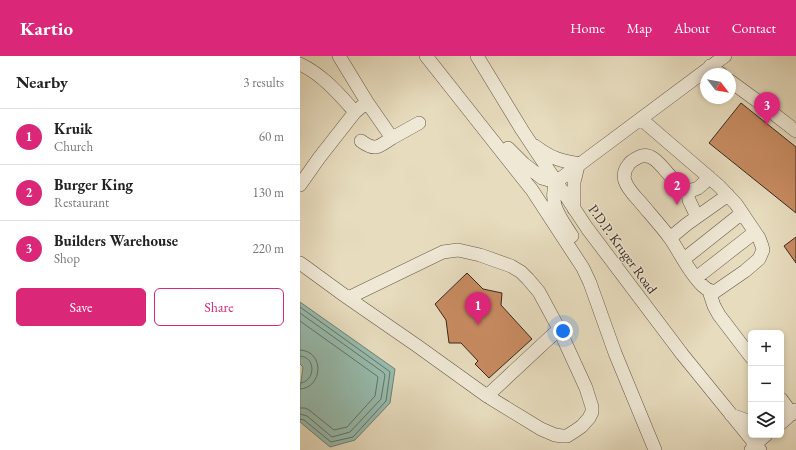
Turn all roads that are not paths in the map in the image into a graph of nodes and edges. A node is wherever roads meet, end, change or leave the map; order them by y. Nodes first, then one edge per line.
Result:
1 (339, 56) edge
2 (426, 56) edge
3 (477, 56) edge
4 (725, 56) edge
5 (300, 64) edge
6 (716, 68) edge
7 (700, 80) edge
8 (736, 85) edge
9 (368, 102) junction
10 (355, 112) junction
11 (641, 119) junction
12 (419, 123) dead end
13 (796, 131) edge
14 (490, 137) junction
15 (392, 138) junction
16 (361, 142) dead end
17 (530, 142) junction
18 (579, 165) junction
19 (709, 177) junction
20 (556, 182) junction
21 (300, 185) edge
22 (688, 190) junction
23 (728, 195) junction
24 (574, 209) junction
25 (742, 213) junction
26 (697, 217) junction
27 (755, 232) junction
28 (670, 238) junction
29 (684, 259) junction
30 (300, 263) edge
31 (583, 268) junction
32 (696, 278) junction
33 (709, 291) junction
34 (348, 298) junction
35 (559, 329) junction
36 (748, 353) edge
37 (487, 396) junction
38 (784, 402) edge
39 (794, 412) edge
40 (731, 415) junction
41 (784, 420) edge
42 (748, 421) edge
43 (763, 438) edge
44 (755, 448) edge
45 (654, 450) edge

1 - 9 street
2 - 14 street
3 - 17 street, P.D.P. Kruger Road
4 - 6 street
5 - 10 street
7 - 11 street
8 - 13 street
9 - 10 street
9 - 15 street
10 - 21 street
11 - 18 street
11 - 19 street
12 - 15 street
14 - 20 street
14 - 31 street
15 - 16 street
17 - 18 street
17 - 20 street, P.D.P. Kruger Road
18 - 20 street
18 - 24 street
19 - 22 street
19 - 23 street
20 - 24 street, P.D.P. Kruger Road
20 - 31 street
22 - 26 street
22 - 28 street
23 - 25 street
23 - 26 street
24 - 40 street, P.D.P. Kruger Road
25 - 27 street
25 - 29 street
26 - 28 street
27 - 32 street
27 - 33 street
28 - 29 street
29 - 32 street
30 - 34 street
31 - 45 street
32 - 33 street
33 - 36 street
34 - 35 street
34 - 37 street
35 - 37 street
35 - 37 street
38 - 39 street
39 - 41 street
40 - 42 street
40 - 44 street, P.D.P. Kruger Road
43 - 44 street

